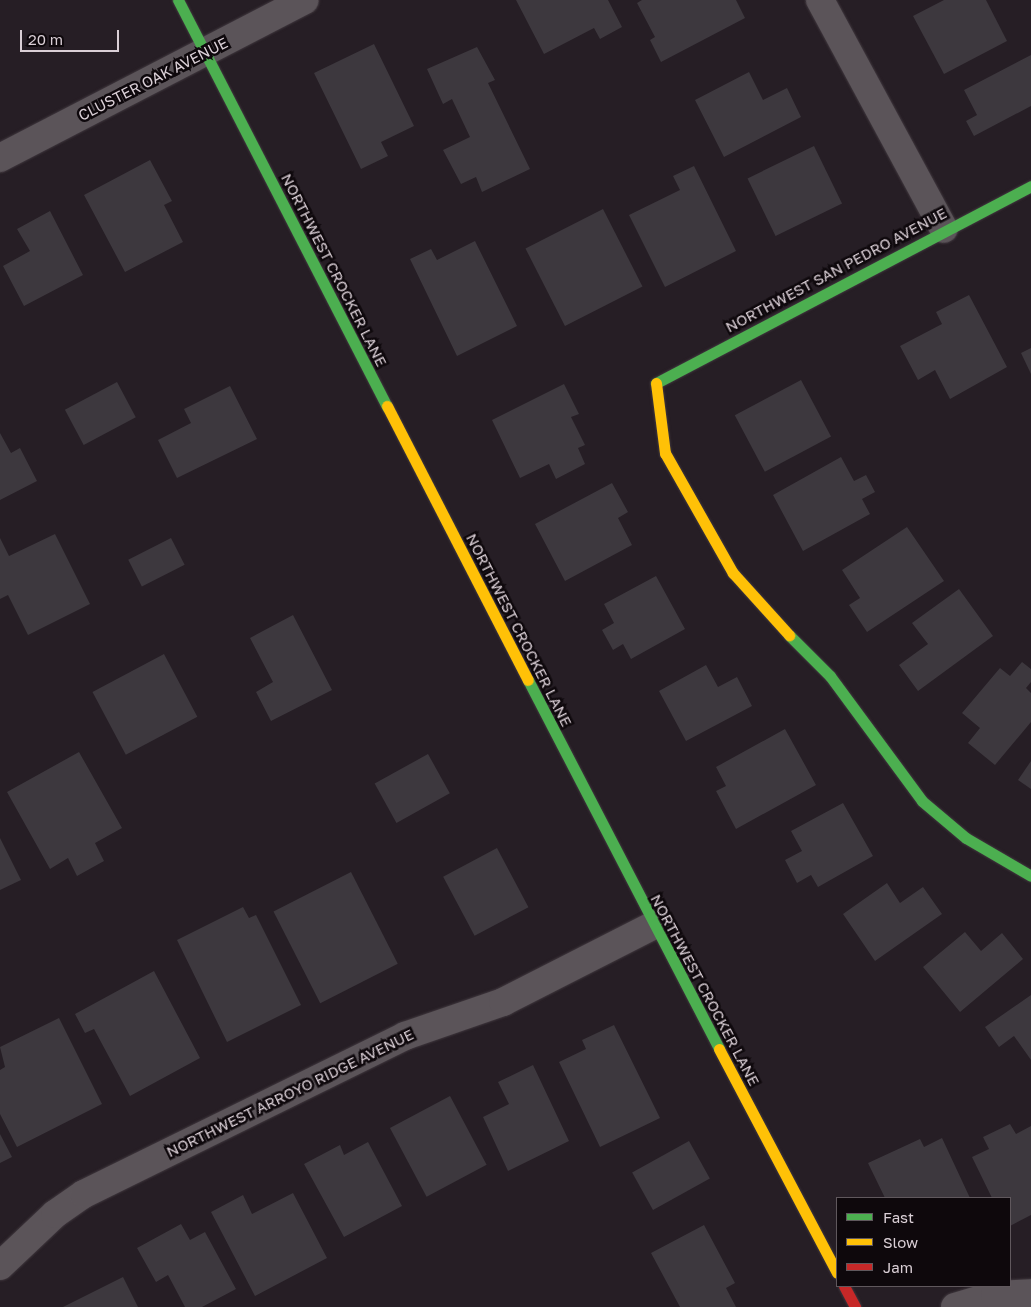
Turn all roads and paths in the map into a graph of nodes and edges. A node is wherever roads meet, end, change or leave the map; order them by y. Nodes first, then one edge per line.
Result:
1 (178, 0) edge
2 (305, 0) edge
3 (820, 0) edge
4 (205, 52) junction
5 (0, 158) edge
6 (1031, 186) edge
7 (944, 229) junction
8 (1031, 876) edge
9 (654, 925) junction
10 (0, 1266) edge
11 (836, 1271) edge
12 (845, 1287) edge
13 (1031, 1293) edge
14 (855, 1307) edge
15 (955, 1307) edge

1 - 4 street, NORTHWEST CROCKER LANE
2 - 4 street, CLUSTER OAK AVENUE
3 - 7 street
4 - 5 street, CLUSTER OAK AVENUE
4 - 9 street, NORTHWEST CROCKER LANE
6 - 7 street, NORTHWEST SAN PEDRO AVENUE
7 - 8 street, NORTHWEST SAN PEDRO AVENUE
9 - 10 street, NORTHWEST ARROYO RIDGE AVENUE
9 - 11 street, NORTHWEST CROCKER LANE
12 - 14 street
13 - 15 street

